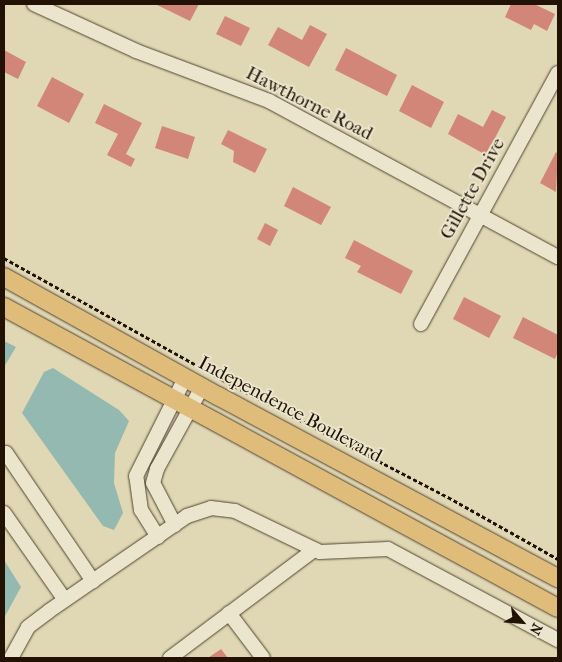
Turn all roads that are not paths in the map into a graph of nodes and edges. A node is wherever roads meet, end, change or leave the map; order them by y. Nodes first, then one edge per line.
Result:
1 (34, 4) edge
2 (558, 73) edge
3 (480, 215) junction
4 (558, 257) edge
5 (4, 277) edge
6 (4, 307) edge
7 (421, 324) dead end
8 (185, 378) junction
9 (202, 387) junction
10 (174, 400) junction
11 (190, 409) junction
12 (4, 457) edge
13 (4, 513) edge
14 (175, 525) junction
15 (158, 536) junction
16 (315, 549) junction
17 (558, 578) edge
18 (93, 581) junction
19 (65, 600) junction
20 (558, 608) edge
21 (229, 613) junction
22 (558, 640) edge
23 (11, 658) edge
24 (170, 658) edge
25 (263, 658) edge

1 - 3 street, Hawthorne Road
2 - 3 street, Gillette Drive
3 - 4 street, Hawthorne Road
3 - 7 street, Gillette Drive
5 - 8 main road, Independence Boulevard
6 - 10 main road
8 - 9 main road, Independence Boulevard
8 - 10 street
9 - 11 street
9 - 17 main road, Independence Boulevard
10 - 11 main road
10 - 15 street
11 - 14 street
11 - 20 main road
12 - 18 street
13 - 19 street
14 - 15 street
14 - 16 street
15 - 18 street
16 - 21 street
16 - 22 street
18 - 19 street
19 - 23 street
21 - 24 street
21 - 25 street

